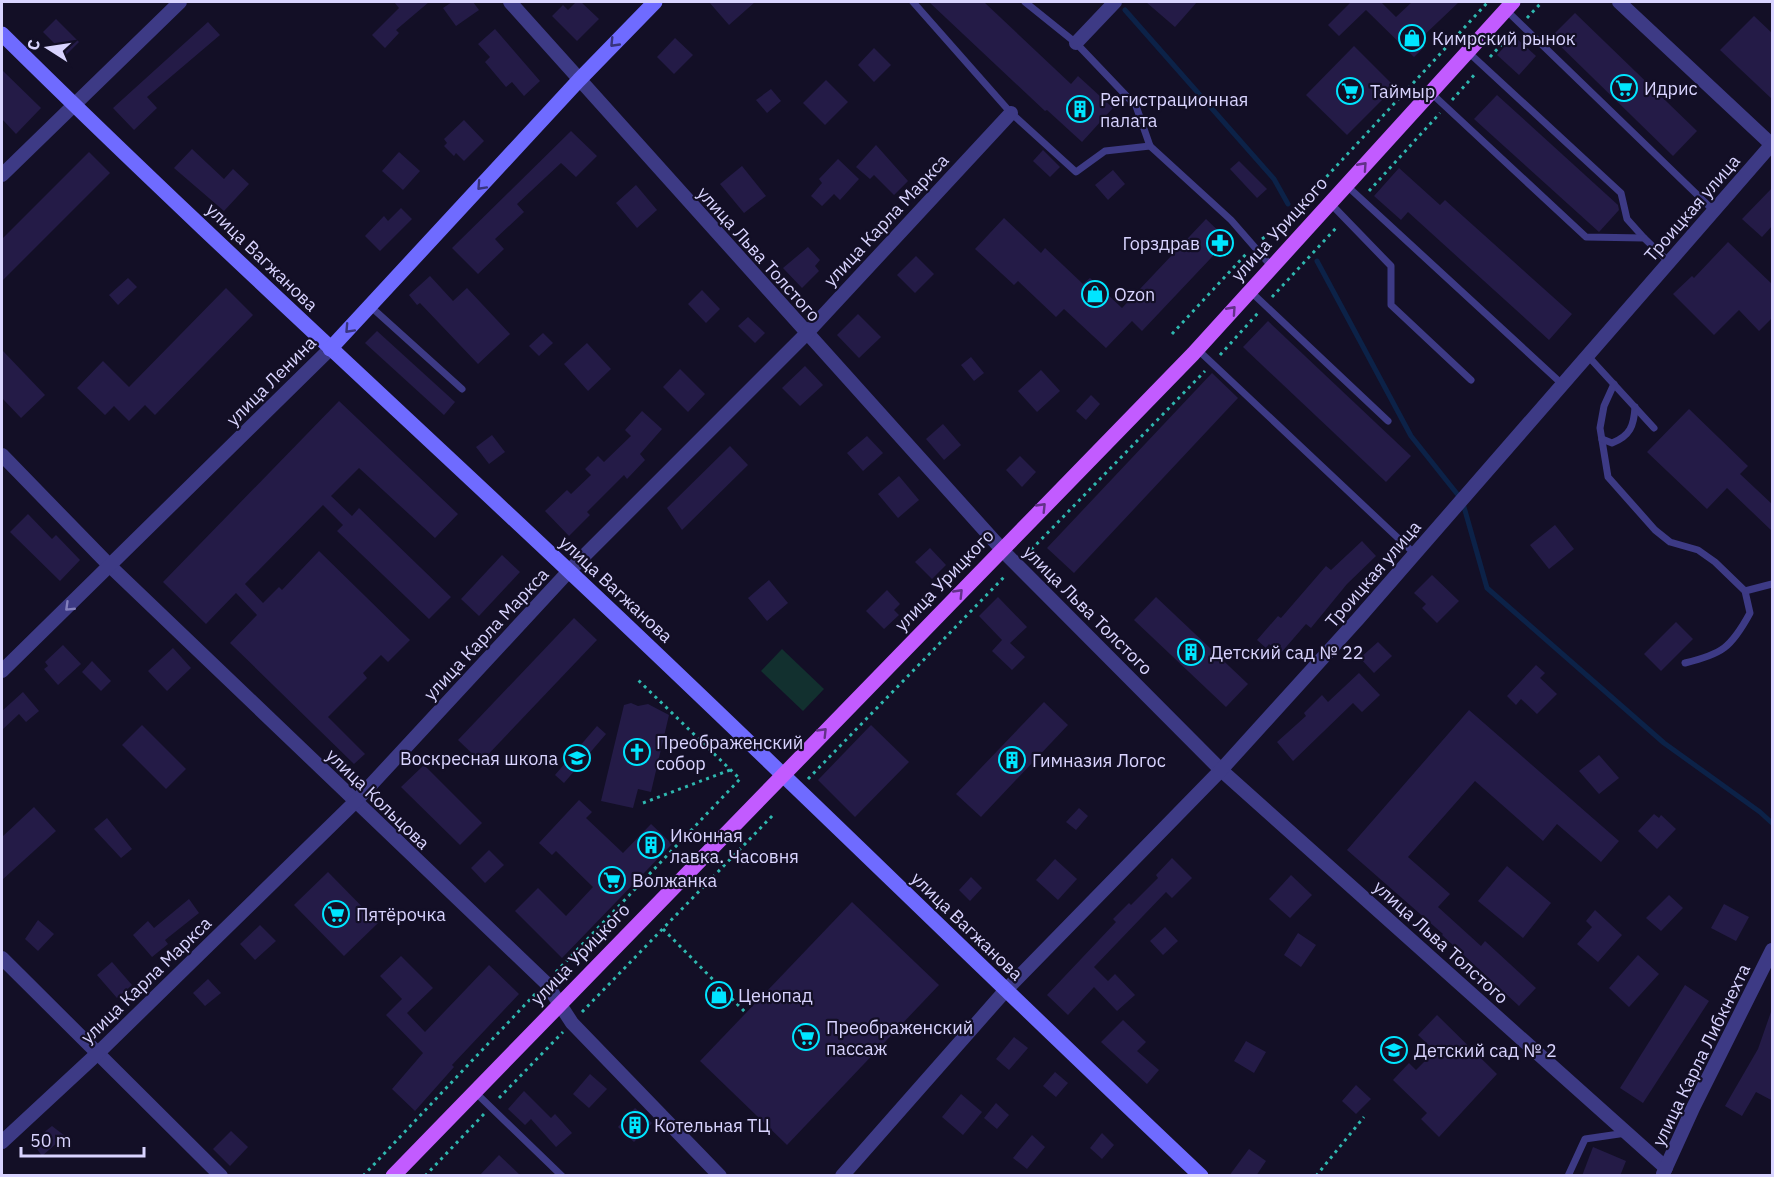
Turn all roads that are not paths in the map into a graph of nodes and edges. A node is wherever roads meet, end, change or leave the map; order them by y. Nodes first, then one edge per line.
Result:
1 (180, 2) edge
2 (510, 2) edge
3 (655, 2) edge
4 (913, 2) edge
5 (1025, 2) edge
6 (1115, 2) edge
7 (1619, 2) edge
8 (1509, 5) edge
9 (2, 34) edge
10 (1076, 43) junction
11 (1467, 51) junction
12 (579, 80) junction
13 (1430, 92) junction
14 (73, 104) junction
15 (1011, 113) junction
16 (1772, 144) edge
17 (1150, 146) junction
18 (2, 175) edge
19 (1346, 184) junction
20 (1330, 203) junction
21 (1713, 210) junction
22 (1644, 238) junction
23 (1669, 262) junction
24 (1272, 267) junction
25 (1250, 291) junction
26 (370, 306) junction
27 (806, 333) junction
28 (330, 349) junction
29 (1197, 349) junction
30 (1587, 356) junction
31 (1472, 380) dead end
32 (1562, 384) junction
33 (1614, 384) junction
34 (462, 389) dead end
35 (1635, 407) junction
36 (1388, 421) dead end
37 (1654, 428) dead end
38 (1602, 439) junction
39 (2, 455) edge
40 (1001, 549) junction
41 (1415, 554) junction
42 (111, 567) junction
43 (569, 571) junction
44 (1773, 585) edge
45 (1745, 591) junction
46 (1685, 663) dead end
47 (2, 671) edge
48 (1221, 770) junction
49 (782, 774) junction
50 (355, 802) junction
51 (1773, 950) edge
52 (2, 958) edge
53 (1005, 992) junction
54 (559, 1003) junction
55 (98, 1053) junction
56 (475, 1091) junction
57 (1627, 1132) junction
58 (2, 1142) edge
59 (1664, 1172) edge
60 (556, 1174) edge
61 (221, 1176) edge
62 (393, 1176) edge
63 (720, 1176) edge
64 (842, 1176) edge
65 (1201, 1176) edge
66 (1568, 1176) edge

1 - 14 street
2 - 12 street, улица Льва Толстого
3 -> 12 main road, улица Ленина
4 - 15 lane
5 - 10 lane
6 - 10 street
7 - 16 street
8 - 11 main road, улица Урицкого
8 - 21 lane
9 - 14 main road, улица Вагжанова
10 - 17 lane
11 - 13 main road, улица Урицкого
11 - 22 lane
12 -> 26 main road, улица Ленина
12 - 27 street, улица Льва Толстого
19 -> 13 main road, улица Урицкого
13 - 22 lane
14 - 18 street
14 - 28 main road, улица Вагжанова
15 - 17 lane
15 - 27 street, улица Карла Маркса
16 - 21 street, Троицкая улица
17 - 24 lane
19 - 20 main road, улица Урицкого
19 - 32 lane
20 - 24 main road, улица Урицкого
20 - 31 lane
21 - 23 street, Троицкая улица
22 - 23 lane
23 - 30 street, Троицкая улица
24 - 25 main road, улица Урицкого
29 -> 25 main road, улица Урицкого
25 - 36 lane
26 -> 28 main road, улица Ленина
26 - 34 lane
27 - 40 street, улица Льва Толстого
27 - 43 street, улица Карла Маркса
28 - 42 street, улица Ленина
28 - 43 main road, улица Вагжанова
40 -> 29 main road, улица Урицкого
29 - 41 lane
30 - 32 street, Троицкая улица
30 - 33 lane
32 - 41 street, Троицкая улица
33 - 35 lane
33 - 38 lane
35 - 37 lane
35 - 38 lane
38 - 45 lane
39 - 42 street, улица Кольцова
40 - 48 street, улица Льва Толстого
49 -> 40 main road, улица Урицкого
41 - 48 street, Троицкая улица
42 -> 47 street, улица Ленина
42 - 50 street, улица Кольцова
43 - 49 main road, улица Вагжанова
43 - 50 street, улица Карла Маркса
44 - 45 lane
45 - 46 lane
48 - 53 street, Троицкая улица
48 - 57 street, улица Льва Толстого
49 - 53 main road, улица Вагжанова
49 - 54 main road, улица Урицкого
50 - 54 street, улица Кольцова
50 - 55 street, улица Карла Маркса
51 - 59 street, улица Карла Либкнехта
52 - 55 street
53 - 64 street, Троицкая улица
53 - 65 main road, улица Вагжанова
54 - 56 main road, улица Урицкого
54 - 63 street, улица Кольцова
55 - 58 street, улица Карла Маркса
55 - 61 street
56 - 60 lane
56 - 62 main road, улица Урицкого
57 - 59 street, улица Льва Толстого
57 - 66 lane

